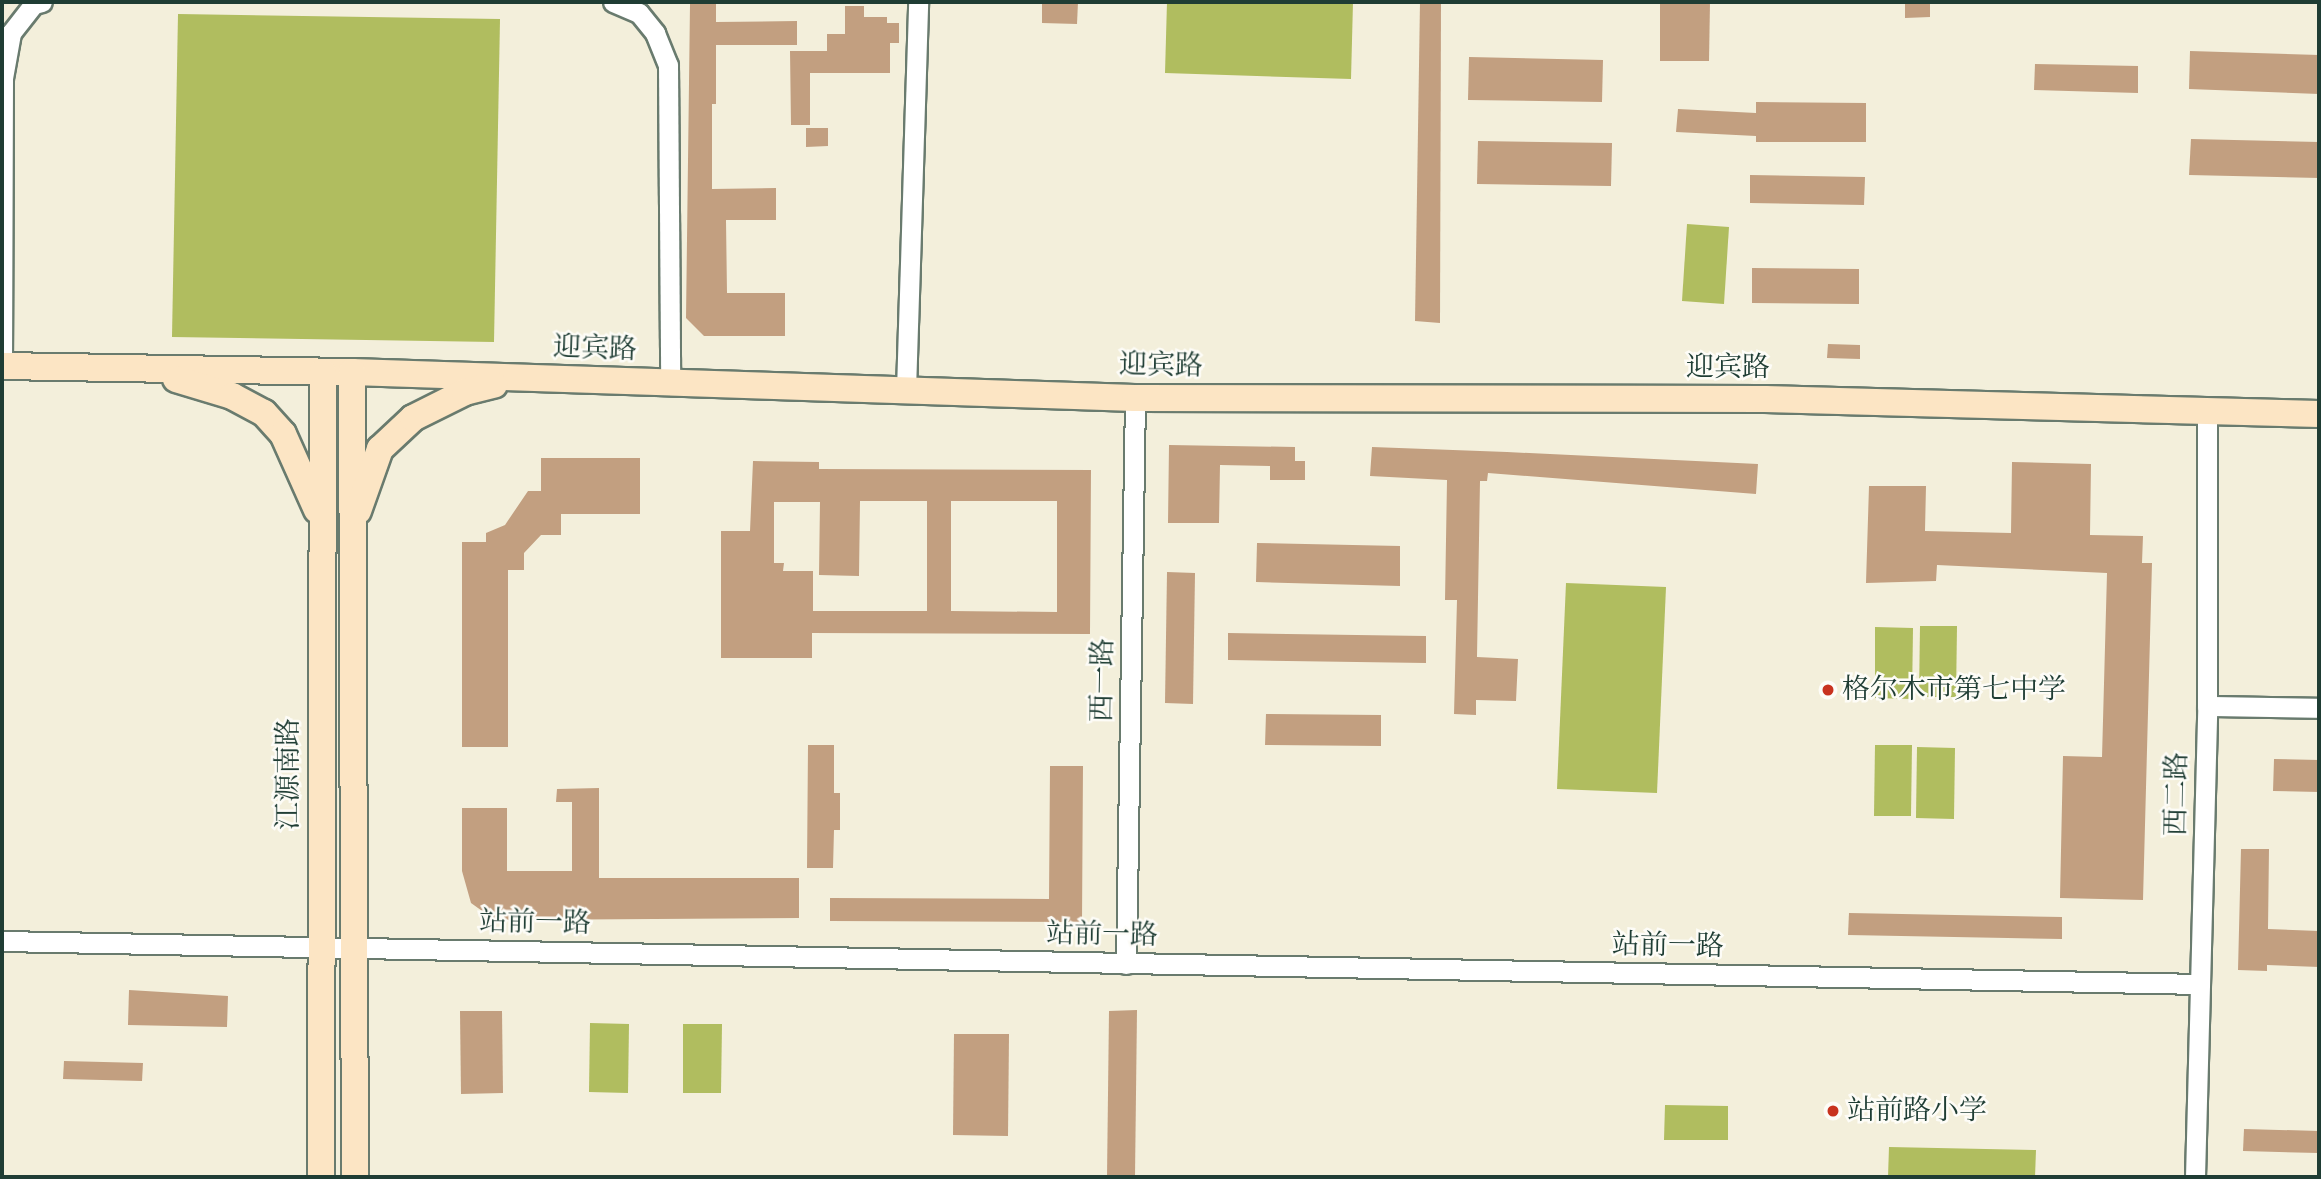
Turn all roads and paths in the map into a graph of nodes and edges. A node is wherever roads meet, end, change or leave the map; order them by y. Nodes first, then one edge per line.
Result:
1 (42, 2) edge
2 (613, 2) edge
3 (918, 2) edge
4 (2, 366) edge
5 (130, 369) junction
6 (323, 372) junction
7 (352, 372) junction
8 (522, 378) junction
9 (670, 383) junction
10 (906, 390) junction
11 (1135, 398) junction
12 (2207, 412) junction
13 (2319, 414) edge
14 (322, 523) junction
15 (352, 530) junction
16 (2207, 706) junction
17 (2319, 708) edge
18 (2, 941) edge
19 (319, 947) junction
20 (352, 947) junction
21 (1126, 964) junction
22 (2200, 984) junction
23 (321, 1177) edge
24 (355, 1177) edge
25 (2195, 1177) edge

1 - 4 street
2 - 9 street
3 - 10 street
4 - 5 main road, 迎宾路
5 - 6 main road, 迎宾路
5 - 14 main road
6 - 7 main road, 迎宾路
6 - 14 main road, 江源南路
7 - 8 main road, 迎宾路
7 - 15 main road
8 - 9 main road, 迎宾路
8 - 15 main road
9 - 10 main road, 迎宾路
10 - 11 main road, 迎宾路
11 - 12 main road, 迎宾路
11 - 21 street, 西一路
12 - 13 main road, 迎宾路
12 - 16 street, 西二路
14 - 19 main road, 江源南路
15 - 20 main road
16 - 17 street
16 - 22 street, 西二路
18 - 19 street, 站前一路
19 - 20 street, 站前一路
19 - 23 main road, 江源南路
20 - 21 street, 站前一路
20 - 24 main road
21 - 22 street, 站前一路
22 - 25 street, 西二路

